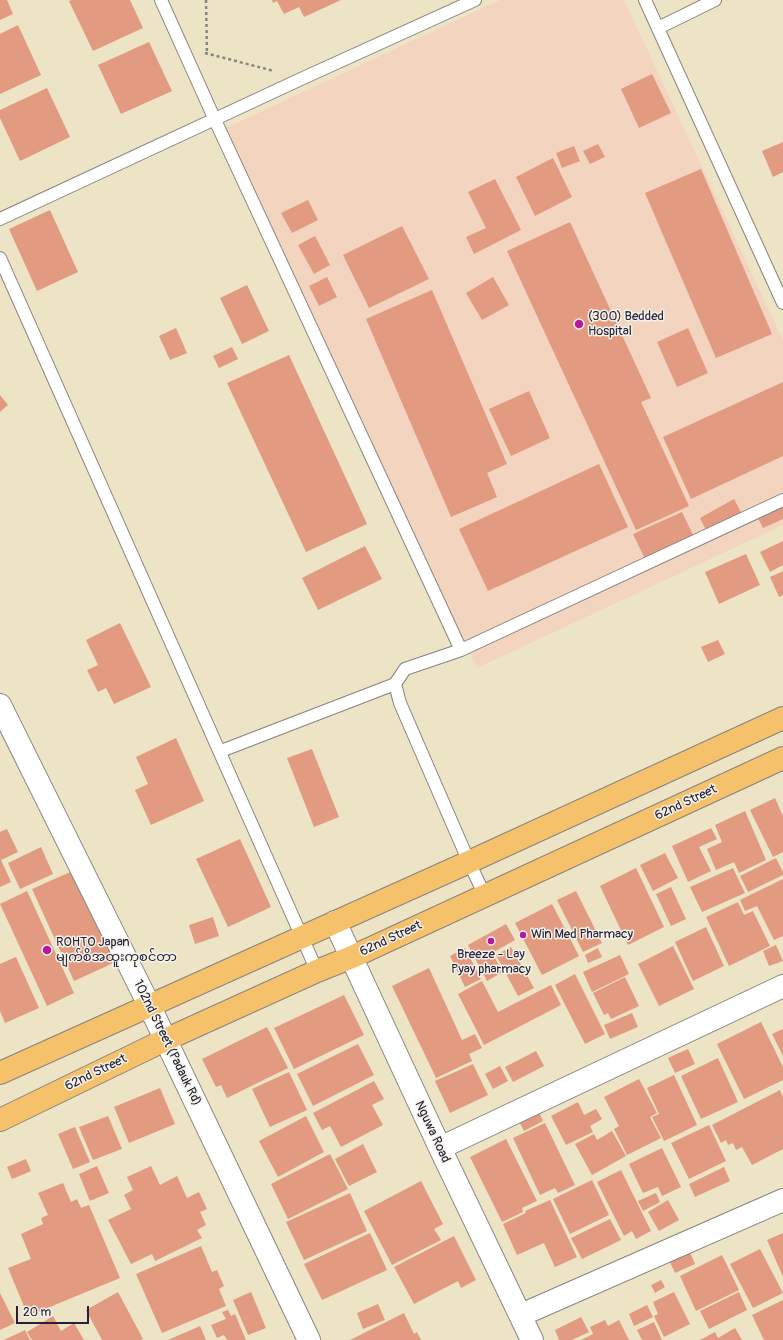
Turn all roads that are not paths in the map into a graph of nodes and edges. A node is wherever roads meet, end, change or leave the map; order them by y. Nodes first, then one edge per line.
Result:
1 (161, 0) edge
2 (475, 0) edge
3 (645, 0) edge
4 (715, 0) edge
5 (658, 28) junction
6 (215, 120) junction
7 (0, 218) edge
8 (0, 258) edge
9 (783, 303) edge
10 (783, 500) edge
11 (460, 650) junction
12 (395, 684) junction
13 (0, 705) edge
14 (783, 718) edge
15 (7, 735) edge
16 (221, 752) junction
17 (783, 758) edge
18 (469, 862) junction
19 (485, 896) junction
20 (335, 922) junction
21 (303, 936) junction
22 (352, 957) junction
23 (318, 971) junction
24 (783, 986) edge
25 (149, 1005) junction
26 (165, 1040) junction
27 (0, 1073) edge
28 (0, 1120) edge
29 (440, 1148) junction
30 (783, 1200) edge
31 (521, 1315) junction
32 (309, 1340) edge
33 (532, 1340) edge

1 - 6 lane
2 - 6 lane
3 - 5 lane
4 - 5 lane
5 - 9 lane
6 - 7 lane
6 - 11 lane
8 - 16 lane
10 - 11 lane
11 - 12 lane
12 - 16 lane
12 - 18 lane
13 - 15 street, 102nd Street (Padauk Rd)
14 - 18 main road
15 - 25 street, 102nd Street (Padauk Rd)
16 - 21 lane
17 - 19 main road, 62nd Street
18 - 19 lane
18 - 20 main road
19 - 22 main road, 62nd Street
20 - 21 main road
20 - 22 street, Nguwa Road
21 - 23 lane
21 - 25 main road
22 - 23 main road, 62nd Street
22 - 29 street, Nguwa Road
23 - 26 main road, 62nd Street
24 - 29 street
25 - 26 street, 102nd Street (Padauk Rd)
25 - 27 main road
26 - 28 main road, 62nd Street
26 - 32 street, 102nd Street (Padauk Rd)
29 - 31 street, Nguwa Road
30 - 31 street
31 - 33 street, Nguwa Road

